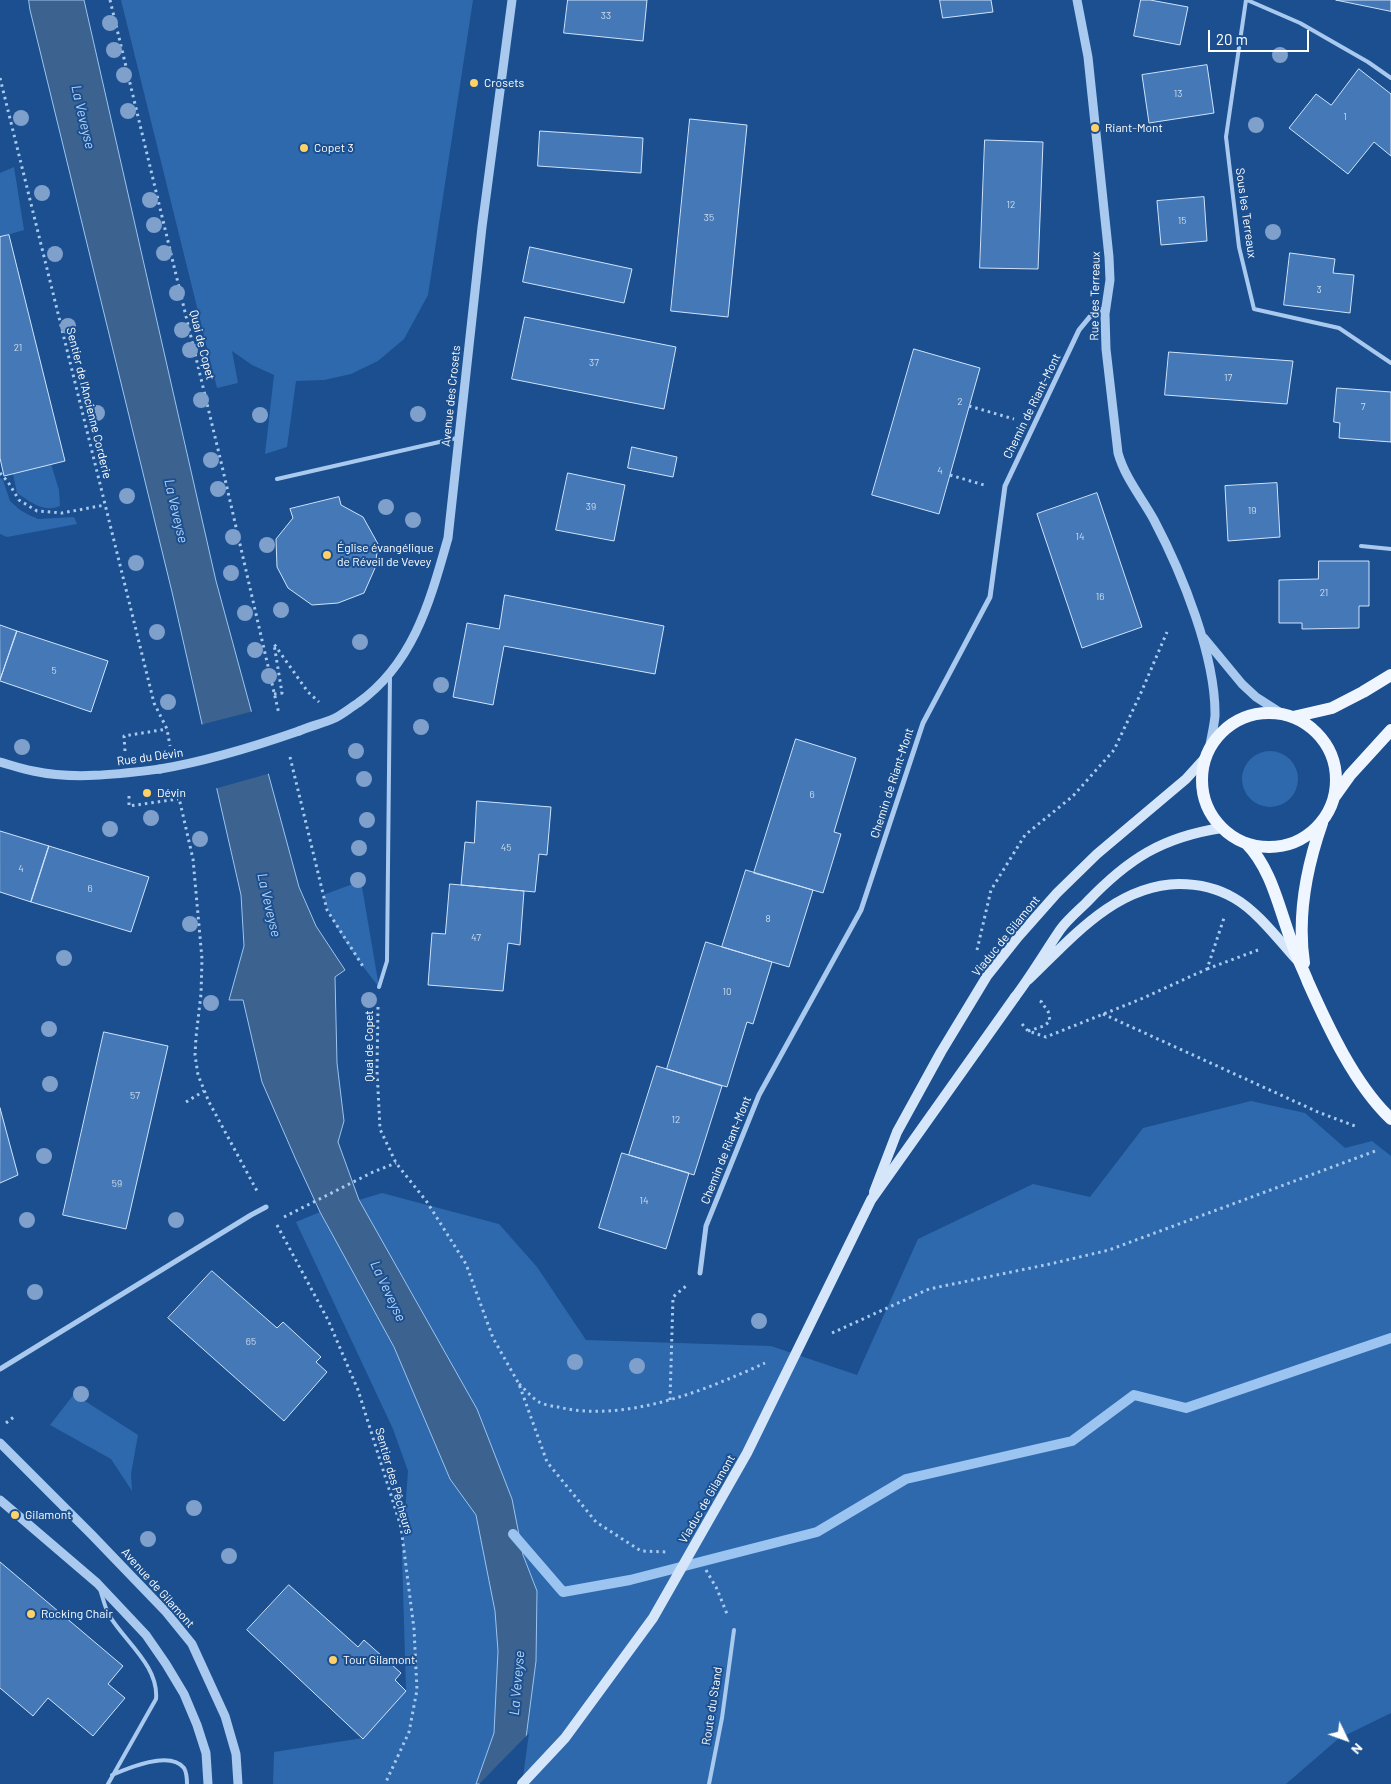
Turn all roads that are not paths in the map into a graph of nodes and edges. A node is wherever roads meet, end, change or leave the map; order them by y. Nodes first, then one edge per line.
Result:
1 (512, 0) edge
2 (1077, 0) edge
3 (1247, 0) edge
4 (1391, 78) edge
5 (1107, 308) junction
6 (1391, 363) edge
7 (460, 438) junction
8 (277, 479) dead end
9 (1361, 546) dead end
10 (1391, 548) edge
11 (1202, 636) junction
12 (390, 675) junction
13 (1391, 675) edge
14 (1287, 715) junction
15 (1391, 730) edge
16 (299, 731) joint
17 (1207, 754) junction
18 (0, 762) edge
19 (1333, 798) junction
20 (1324, 818) junction
21 (1222, 828) junction
22 (1245, 843) junction
23 (1300, 962) junction
24 (1306, 978) junction
25 (1028, 980) junction
26 (379, 987) road end
27 (1391, 1119) edge
28 (871, 1200) junction
29 (266, 1207) road end
30 (700, 1273) dead end
31 (0, 1370) edge
32 (0, 1443) edge
33 (0, 1500) edge
34 (97, 1583) junction
35 (734, 1630) road end
36 (112, 1775) junction
37 (108, 1784) edge
38 (187, 1784) edge
39 (208, 1784) edge
40 (238, 1784) edge
41 (522, 1784) edge
42 (708, 1784) edge

1 - 7 street, Avenue des Crosets
2 - 5 street, Rue des Terreaux
3 - 4 lane, Sous les Terreaux
3 - 6 lane, Sous les Terreaux
5 - 11 street, Rue des Terreaux
5 - 30 street, Chemin de Riant-Mont
7 - 8 lane
7 - 12 street, Avenue des Crosets
9 - 10 lane
11 - 14 street, Rue des Terreaux
11 - 17 street, Rue des Terreaux
12 - 16 street, Avenue des Crosets
12 - 26 lane
13 - 14 main road
14 - 17 main road
14 - 19 main road
15 - 19 main road
16 - 18 street, Rue du Dévin, bridge
17 - 21 main road
17 - 28 main road, Viaduc de Gilamont, bridge
19 - 20 main road
20 - 22 main road
20 - 24 main road
21 - 22 main road
21 - 25 main road, Viaduc de Gilamont
22 - 23 main road
23 - 24 main road
23 - 25 main road
24 - 27 main road
25 - 28 main road, Viaduc de Gilamont, bridge
28 - 41 main road, Viaduc de Gilamont, bridge
29 - 31 street
32 - 40 street, Avenue de Gilamont
33 - 34 street
34 - 36 lane
34 - 39 street
35 - 42 lane, Route du Stand
36 - 37 lane
36 - 38 lane

